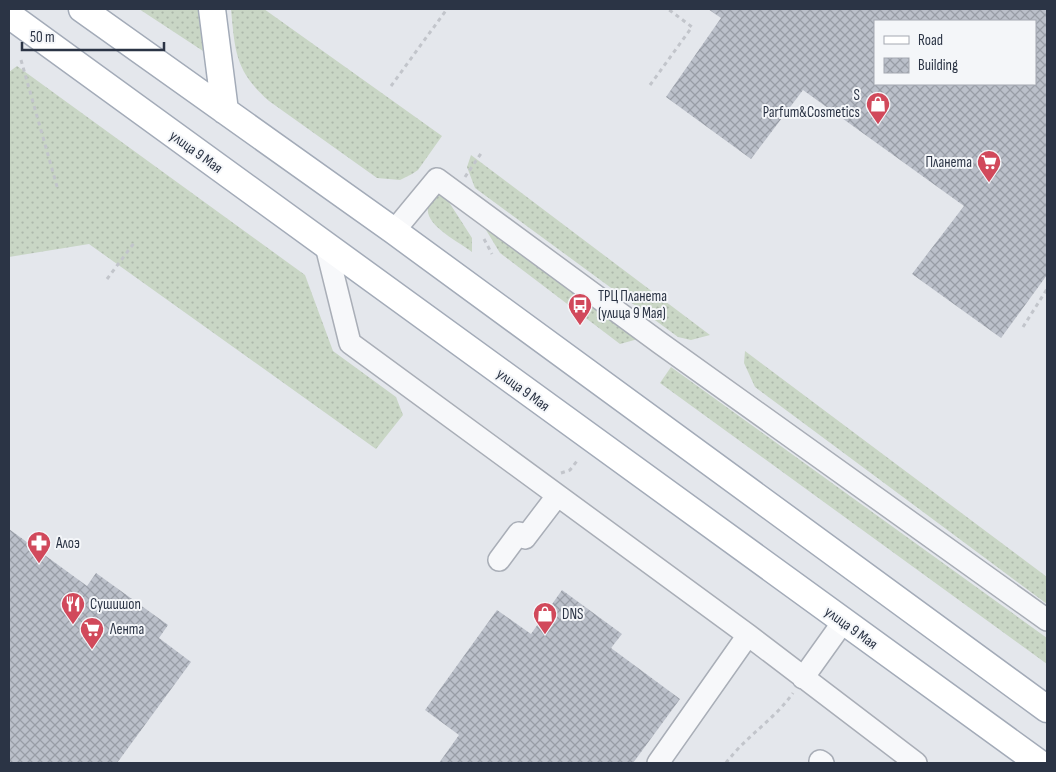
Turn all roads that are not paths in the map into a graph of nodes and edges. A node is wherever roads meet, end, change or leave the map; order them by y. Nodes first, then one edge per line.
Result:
1 (82, 9) edge
2 (212, 9) edge
3 (9, 15) edge
4 (225, 111) junction
5 (394, 231) junction
6 (326, 246) junction
7 (557, 496) junction
8 (499, 560) dead end
9 (1047, 620) edge
10 (843, 622) junction
11 (748, 635) junction
12 (803, 678) junction
13 (1047, 709) edge
14 (658, 763) edge
15 (916, 763) edge
16 (1039, 763) edge

1 - 4 main road
2 - 4 main road
3 - 6 main road, улица 9 Мая
4 - 5 main road
5 - 9 lane
5 - 13 main road
6 - 7 lane
6 - 10 main road, улица 9 Мая
7 - 8 lane
7 - 11 lane
10 - 12 lane
10 - 16 main road, улица 9 Мая
11 - 12 lane
11 - 14 lane
12 - 15 lane

